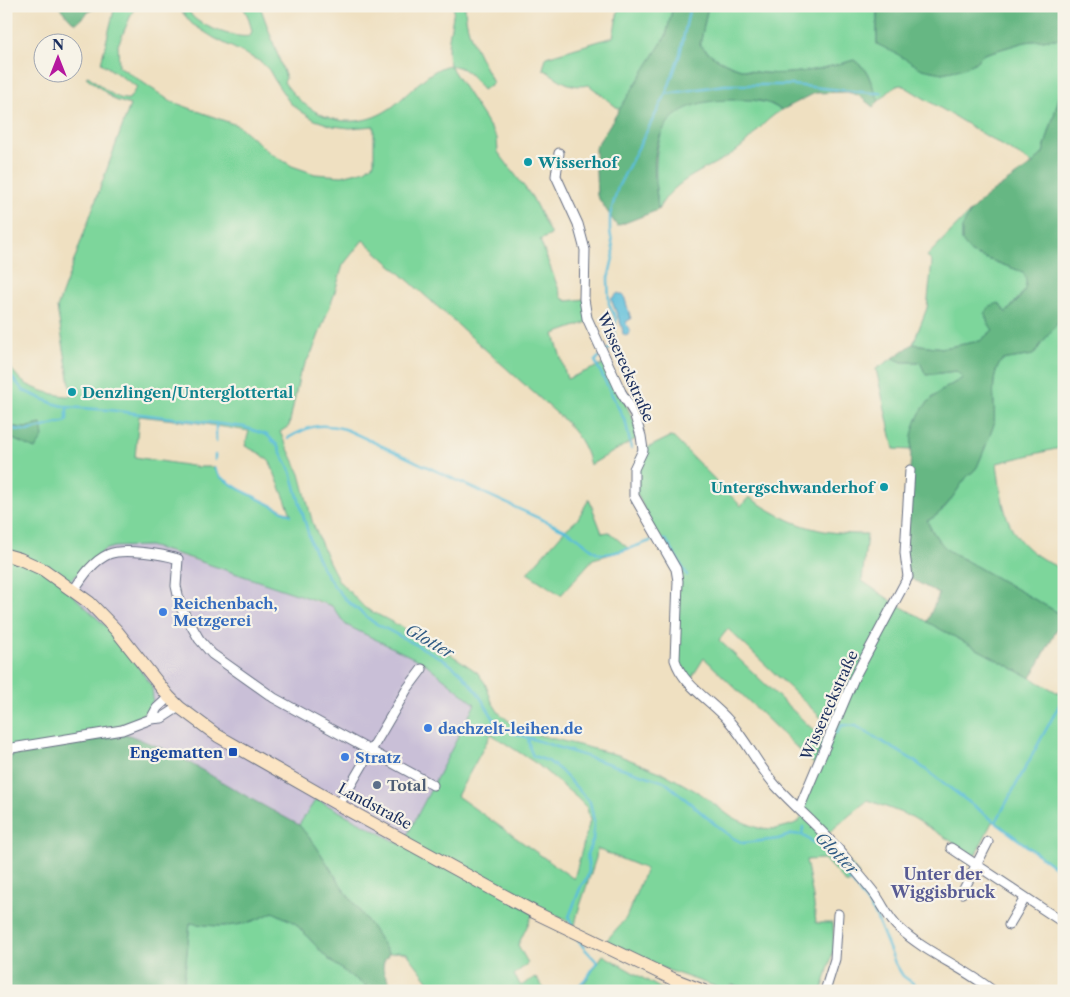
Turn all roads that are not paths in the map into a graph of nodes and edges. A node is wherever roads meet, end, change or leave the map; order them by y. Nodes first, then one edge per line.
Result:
1 (559, 153) dead end
2 (910, 470) dead end
3 (6, 555) edge
4 (74, 590) junction
5 (422, 669) dead end
6 (169, 697) junction
7 (179, 707) junction
8 (146, 721) junction
9 (6, 749) edge
10 (371, 751) junction
11 (433, 785) dead end
12 (338, 805) junction
13 (799, 809) junction
14 (988, 842) dead end
15 (951, 848) dead end
16 (976, 865) junction
17 (962, 893) dead end
18 (1025, 898) junction
19 (838, 914) dead end
20 (1064, 923) edge
21 (1009, 925) dead end
22 (704, 991) edge
23 (825, 991) edge
24 (993, 991) edge

1 - 13 street, Wissereckstraße
2 - 13 street, Wissereckstraße
3 - 4 main road, Landstraße
4 - 6 main road, Landstraße
4 - 10 street
5 - 10 street
6 - 7 main road, Landstraße
6 - 8 street
7 - 8 street
7 - 12 main road, Landstraße
8 - 9 street
10 - 11 street
10 - 12 street
12 - 22 main road, Landstraße
13 - 24 street, Wissereckstraße
14 - 16 street
15 - 16 street
16 - 17 street
16 - 18 street
18 - 20 street
18 - 21 street
19 - 23 street

